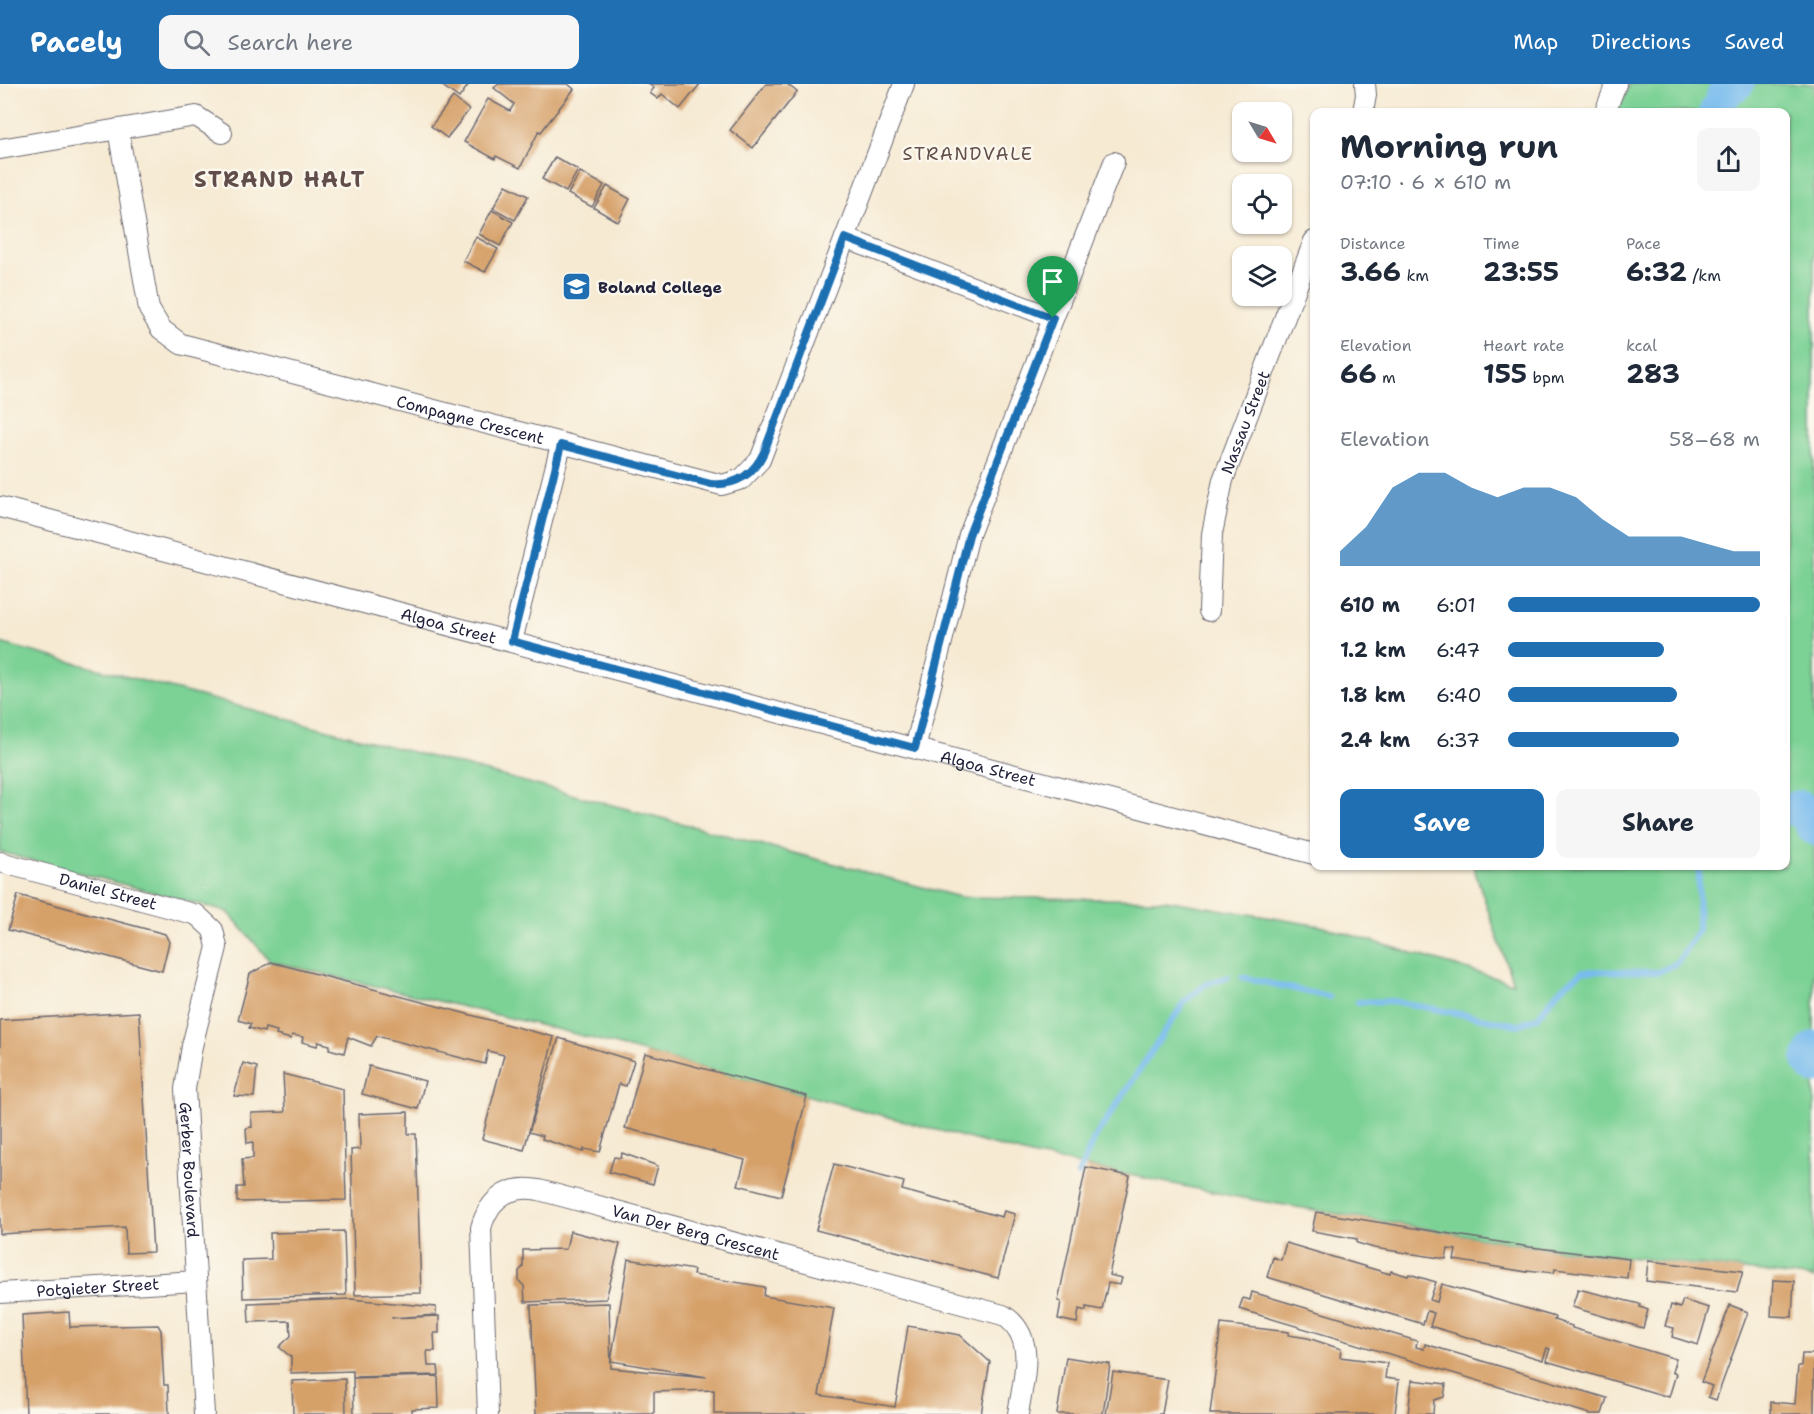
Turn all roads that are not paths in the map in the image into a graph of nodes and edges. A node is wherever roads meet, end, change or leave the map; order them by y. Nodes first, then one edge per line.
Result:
1 (904, 84) edge
2 (1365, 84) edge
3 (1616, 84) edge
4 (1364, 108) edge
5 (1607, 108) edge
6 (118, 129) junction
7 (222, 132) dead end
8 (0, 149) edge
9 (1114, 162) dead end
10 (845, 238) junction
11 (1310, 262) edge
12 (1307, 278) edge
13 (1053, 318) junction
14 (561, 445) junction
15 (0, 507) edge
16 (1209, 611) dead end
17 (512, 641) junction
18 (915, 748) junction
19 (1310, 853) edge
20 (0, 862) edge
21 (213, 930) joint
22 (196, 1281) junction
23 (0, 1293) edge
24 (204, 1414) edge
25 (488, 1414) edge
26 (1018, 1414) edge

1 - 10 street, Compagne Crescent
2 - 4 street
3 - 5 street
6 - 7 street
6 - 8 street
6 - 14 street, Compagne Crescent
9 - 13 street
10 - 13 street
10 - 14 street, Compagne Crescent
11 - 12 street, Nassau Street
12 - 16 street, Nassau Street
13 - 18 street
14 - 17 street
15 - 17 street, Algoa Street
17 - 18 street, Algoa Street
18 - 19 street, Algoa Street
20 - 21 street, Daniel Street
21 - 22 street, Gerber Boulevard
22 - 23 street, Potgieter Street
22 - 24 street, Gerber Boulevard
25 - 26 street, Van Der Berg Crescent

